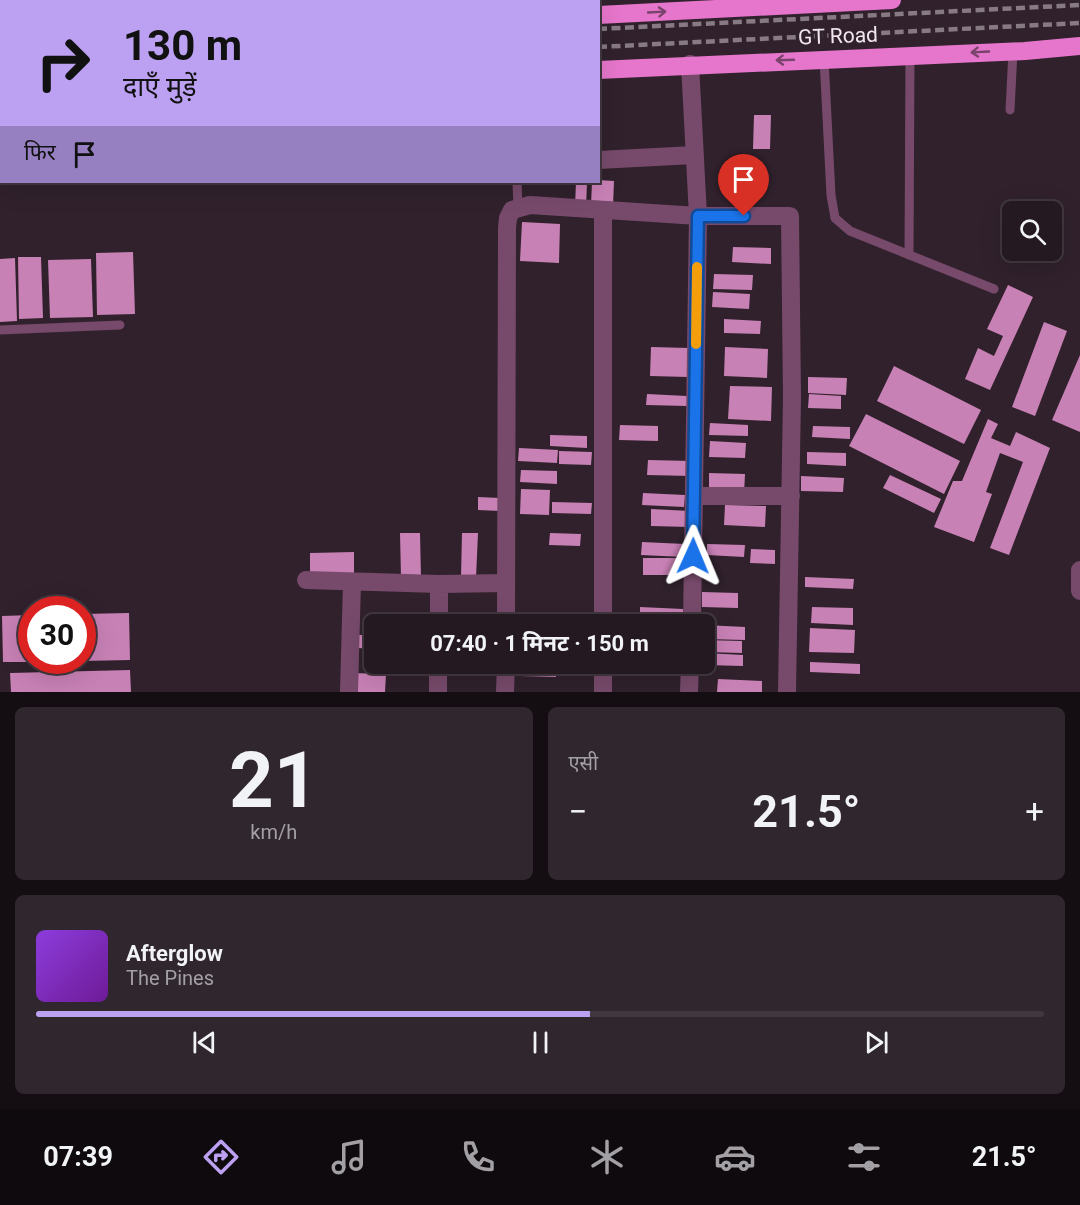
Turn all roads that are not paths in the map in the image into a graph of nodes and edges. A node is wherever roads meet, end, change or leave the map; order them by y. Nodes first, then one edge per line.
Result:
1 (892, 0) edge
2 (617, 7) edge
3 (600, 14) edge
4 (1080, 46) edge
5 (1013, 51) junction
6 (910, 56) junction
7 (824, 59) junction
8 (690, 64) junction
9 (600, 70) edge
10 (1010, 110) dead end
11 (694, 155) junction
12 (600, 160) edge
13 (517, 183) edge
14 (518, 208) junction
15 (603, 210) junction
16 (698, 216) junction
17 (909, 255) junction
18 (994, 289) dead end
19 (120, 325) dead end
20 (0, 330) edge
21 (694, 496) junction
22 (791, 496) junction
23 (1080, 570) edge
24 (306, 580) dead end
25 (352, 582) junction
26 (439, 584) junction
27 (506, 584) junction
28 (1080, 591) edge
29 (439, 614) edge
30 (506, 614) edge
31 (603, 614) edge
32 (692, 614) edge
33 (438, 674) edge
34 (506, 674) edge
35 (603, 674) edge
36 (690, 674) edge
37 (349, 692) edge
38 (438, 692) edge
39 (505, 692) edge
40 (603, 692) edge
41 (689, 692) edge
42 (788, 692) edge

2 -> 1 highway, GT Road
2 - 3 highway, GT Road
4 - 5 highway, GT Road
5 -> 6 highway, GT Road
5 - 10 lane
6 - 7 highway, GT Road
6 - 17 lane
7 -> 8 highway, GT Road
7 - 17 lane
8 - 9 highway, GT Road
8 - 11 street
11 - 12 street
11 - 16 street
13 - 14 lane
14 - 15 street
14 - 27 street
15 - 16 street
15 - 31 street
16 - 21 street
16 - 22 street
17 - 18 lane
19 - 20 lane
21 - 22 street
21 - 32 street
22 - 42 street
23 - 28 street
24 - 25 street
25 - 26 street
25 - 37 street
26 - 27 street
26 - 29 street
27 - 30 street
33 - 38 street
34 - 39 street
35 - 40 street
36 - 41 street

